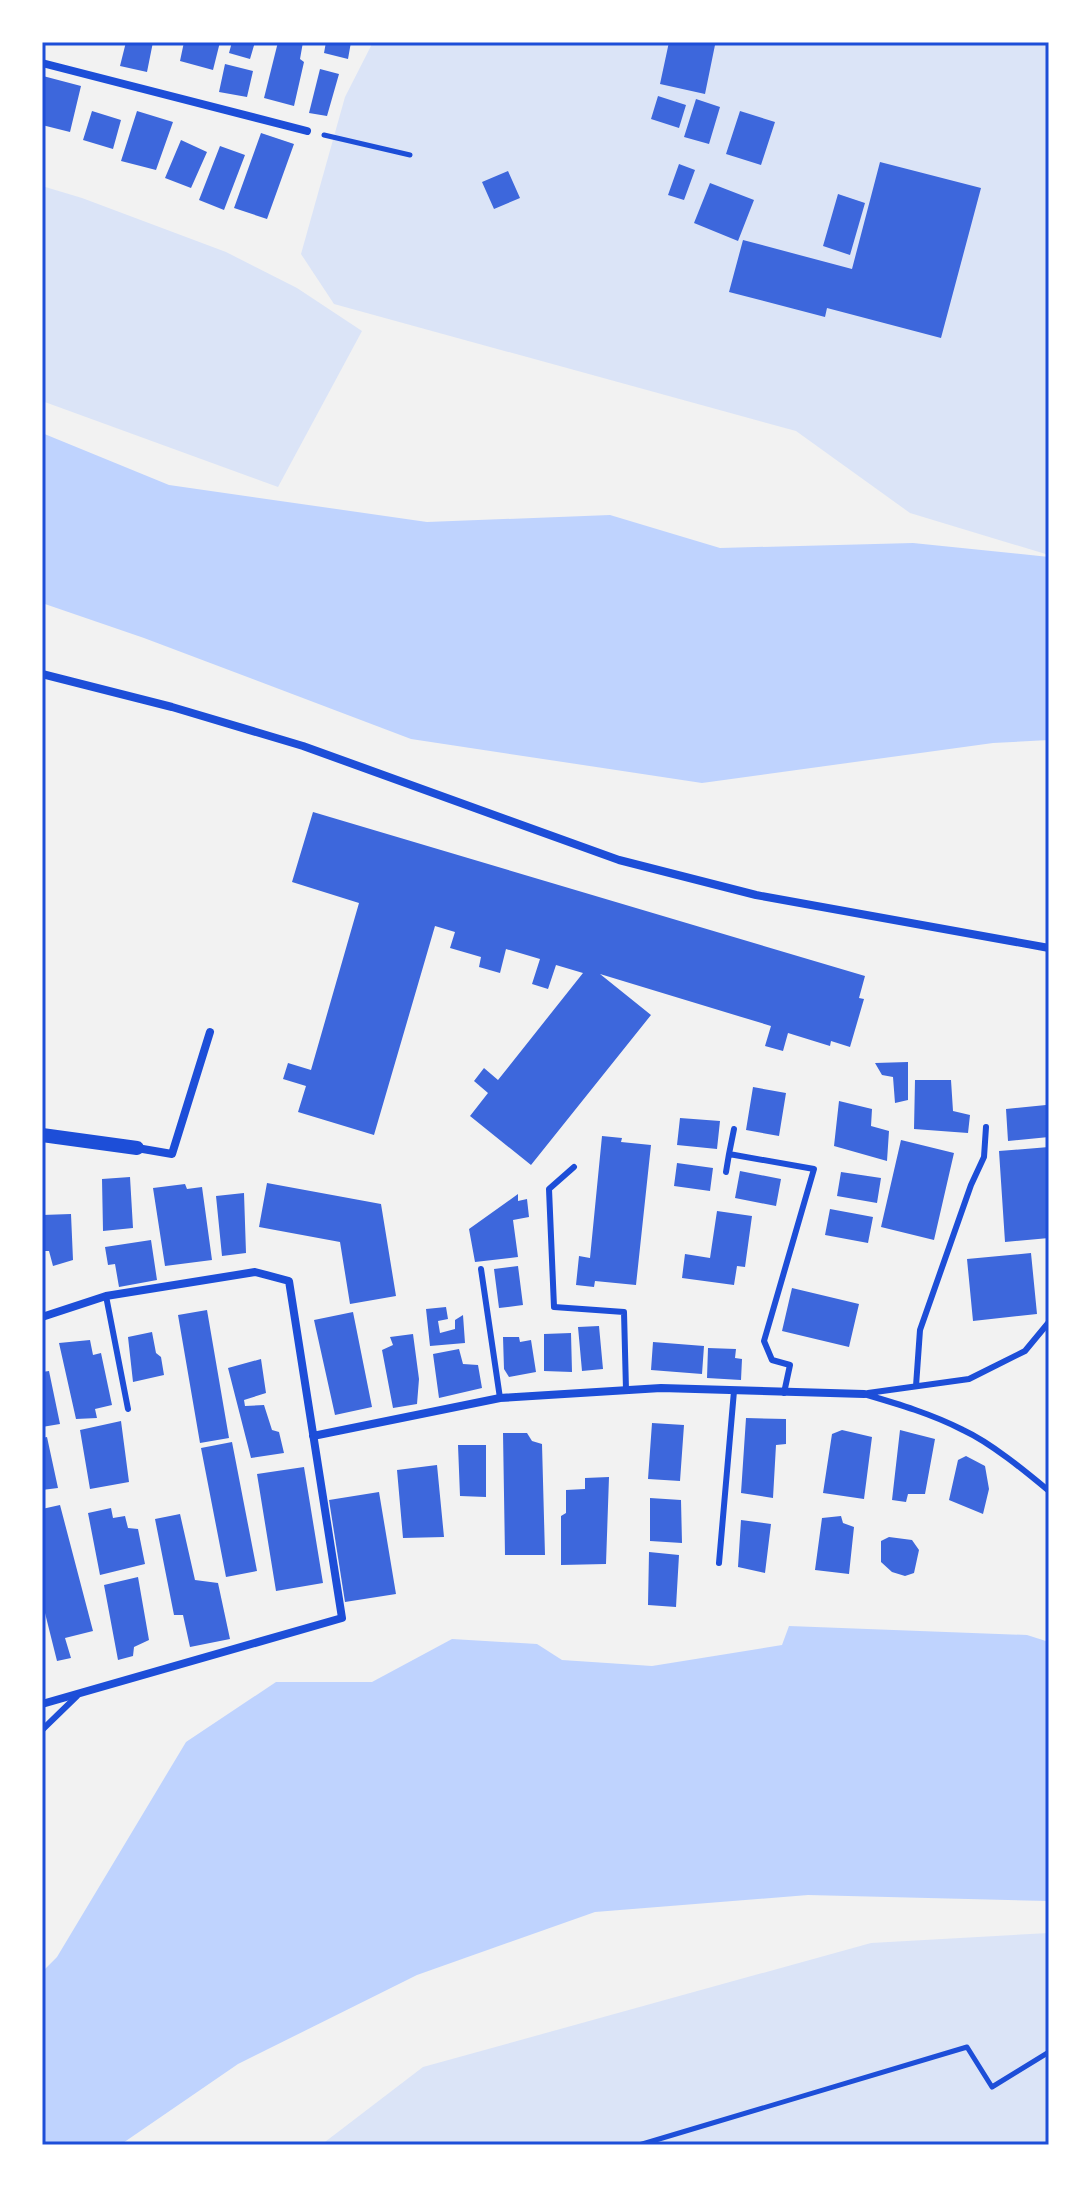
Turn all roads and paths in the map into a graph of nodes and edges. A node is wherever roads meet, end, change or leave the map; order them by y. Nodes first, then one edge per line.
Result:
1 (42, 63) edge
2 (307, 131) joint
3 (410, 155) dead end
4 (42, 674) edge
5 (1049, 948) edge
6 (210, 1032) dead end
7 (986, 1127) dead end
8 (734, 1129) dead end
9 (42, 1135) edge
10 (137, 1148) joint
11 (729, 1154) junction
12 (574, 1167) dead end
13 (726, 1172) dead end
14 (481, 1269) dead end
15 (106, 1296) junction
16 (42, 1317) edge
17 (1049, 1322) edge
18 (916, 1386) junction
19 (626, 1390) junction
20 (734, 1391) junction
21 (784, 1393) junction
22 (864, 1394) junction
23 (500, 1398) junction
24 (128, 1409) dead end
25 (313, 1436) junction
26 (1049, 1491) edge
27 (719, 1563) dead end
28 (80, 1693) junction
29 (42, 1704) edge
30 (42, 1730) edge
31 (1049, 2052) edge
32 (639, 2145) edge

1 - 2 street
2 - 3 path
4 - 5 street
6 - 10 street
7 - 18 lane
8 - 11 lane
9 - 10 street
11 - 13 lane
11 - 21 lane
12 - 19 lane
14 - 23 lane
15 - 16 street
15 - 24 lane
15 - 25 street
17 - 18 lane
18 - 22 lane
19 - 20 street
19 - 23 street
20 - 21 street
20 - 27 lane
21 - 22 street
22 - 26 lane
23 - 25 street
25 - 28 street
28 - 29 street
28 - 30 lane
31 - 32 path

